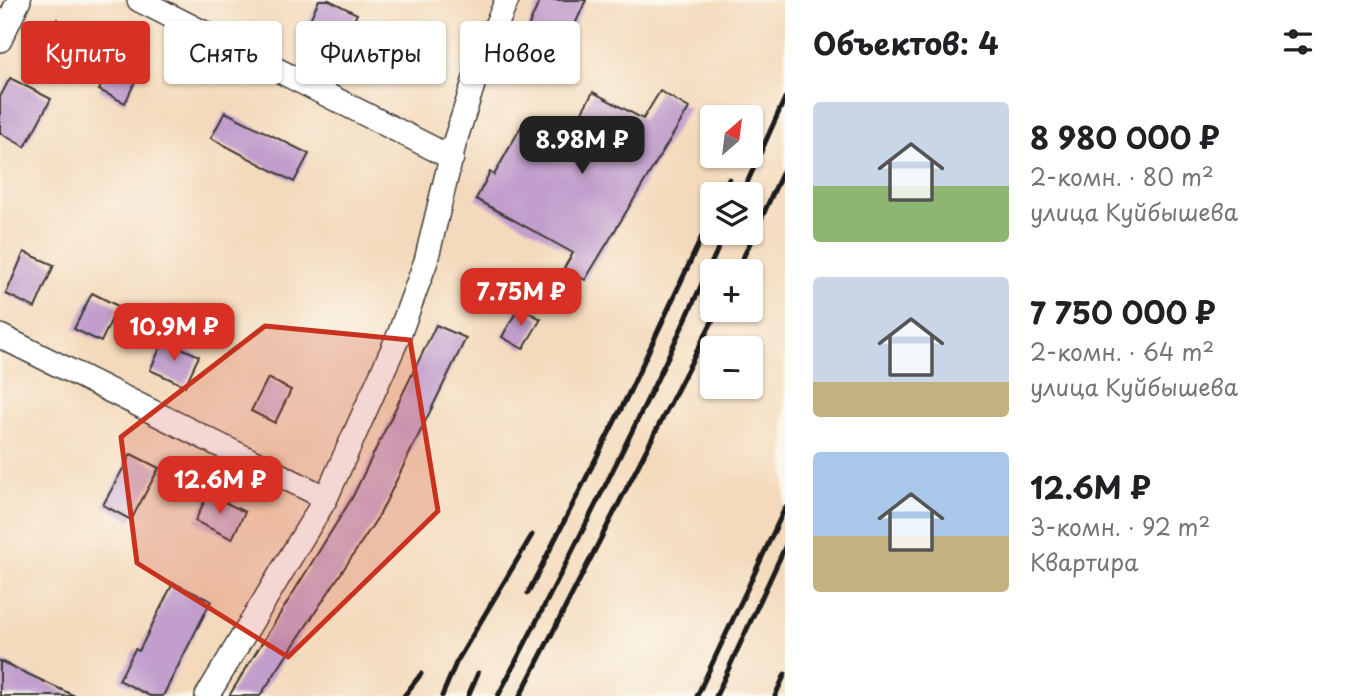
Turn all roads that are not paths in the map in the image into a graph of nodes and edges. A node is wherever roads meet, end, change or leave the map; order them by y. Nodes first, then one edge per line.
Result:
1 (19, 0) edge
2 (139, 0) edge
3 (507, 0) edge
4 (0, 40) edge
5 (452, 158) junction
6 (0, 336) edge
7 (326, 498) junction
8 (207, 696) edge

1 - 4 street
2 - 5 street
3 - 5 street
5 - 7 street
6 - 7 street
7 - 8 street

